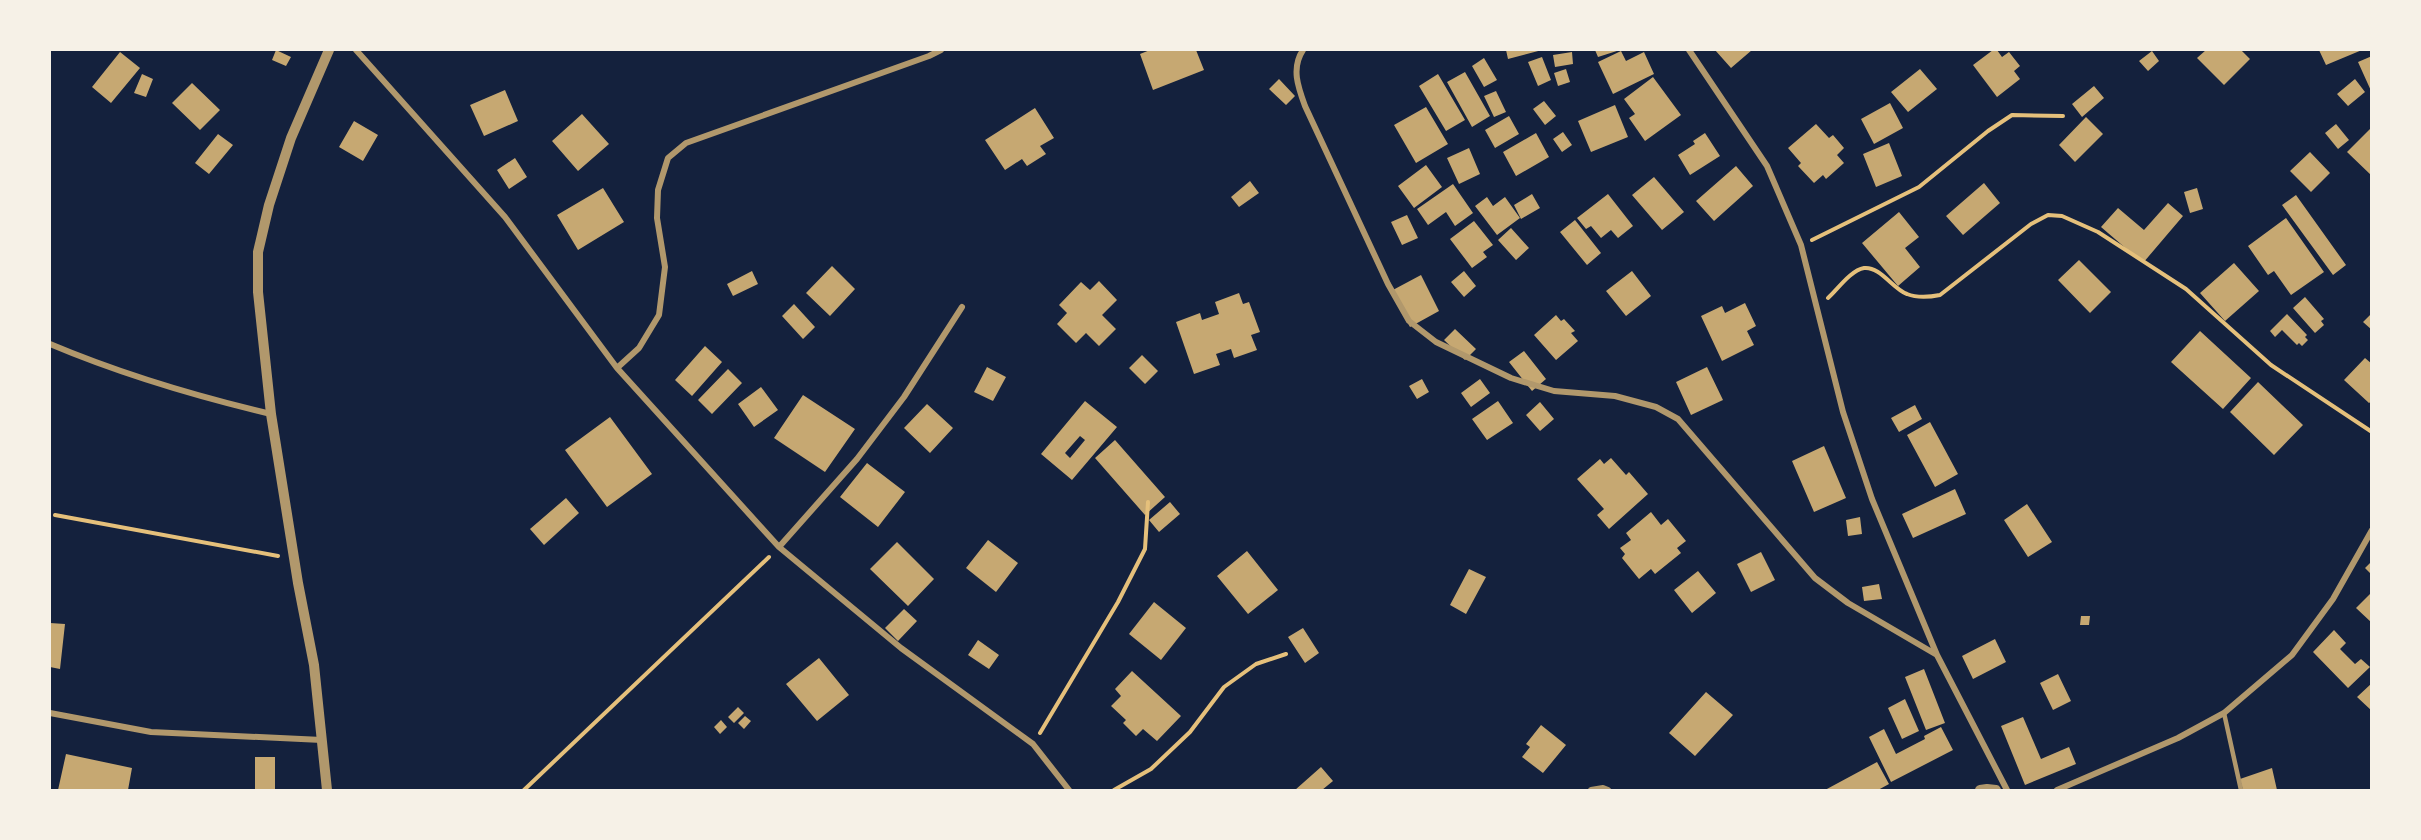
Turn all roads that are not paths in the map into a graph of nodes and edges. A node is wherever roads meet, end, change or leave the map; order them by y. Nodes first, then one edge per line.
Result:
1 (329, 50) edge
2 (356, 50) edge
3 (940, 50) edge
4 (1303, 50) edge
5 (1689, 50) edge
6 (962, 307) dead end
7 (50, 344) edge
8 (617, 368) junction
9 (271, 414) junction
10 (2372, 530) edge
11 (779, 547) junction
12 (1937, 655) junction
13 (50, 713) edge
14 (2224, 713) junction
15 (322, 740) junction
16 (327, 790) edge
17 (1069, 790) edge
18 (1591, 790) edge
19 (1608, 790) edge
20 (1980, 790) edge
21 (1996, 790) edge
22 (2007, 790) edge
23 (2057, 790) edge
24 (2241, 790) edge

1 - 9 street
2 - 8 street
3 - 8 street
4 - 12 street
5 - 12 street
6 - 11 street
7 - 9 street
8 - 11 street
9 - 15 street
10 - 14 street
11 - 17 street
12 - 22 street
13 - 15 street
14 - 23 street
14 - 24 lane
15 - 16 street
18 - 19 street
20 - 21 street

